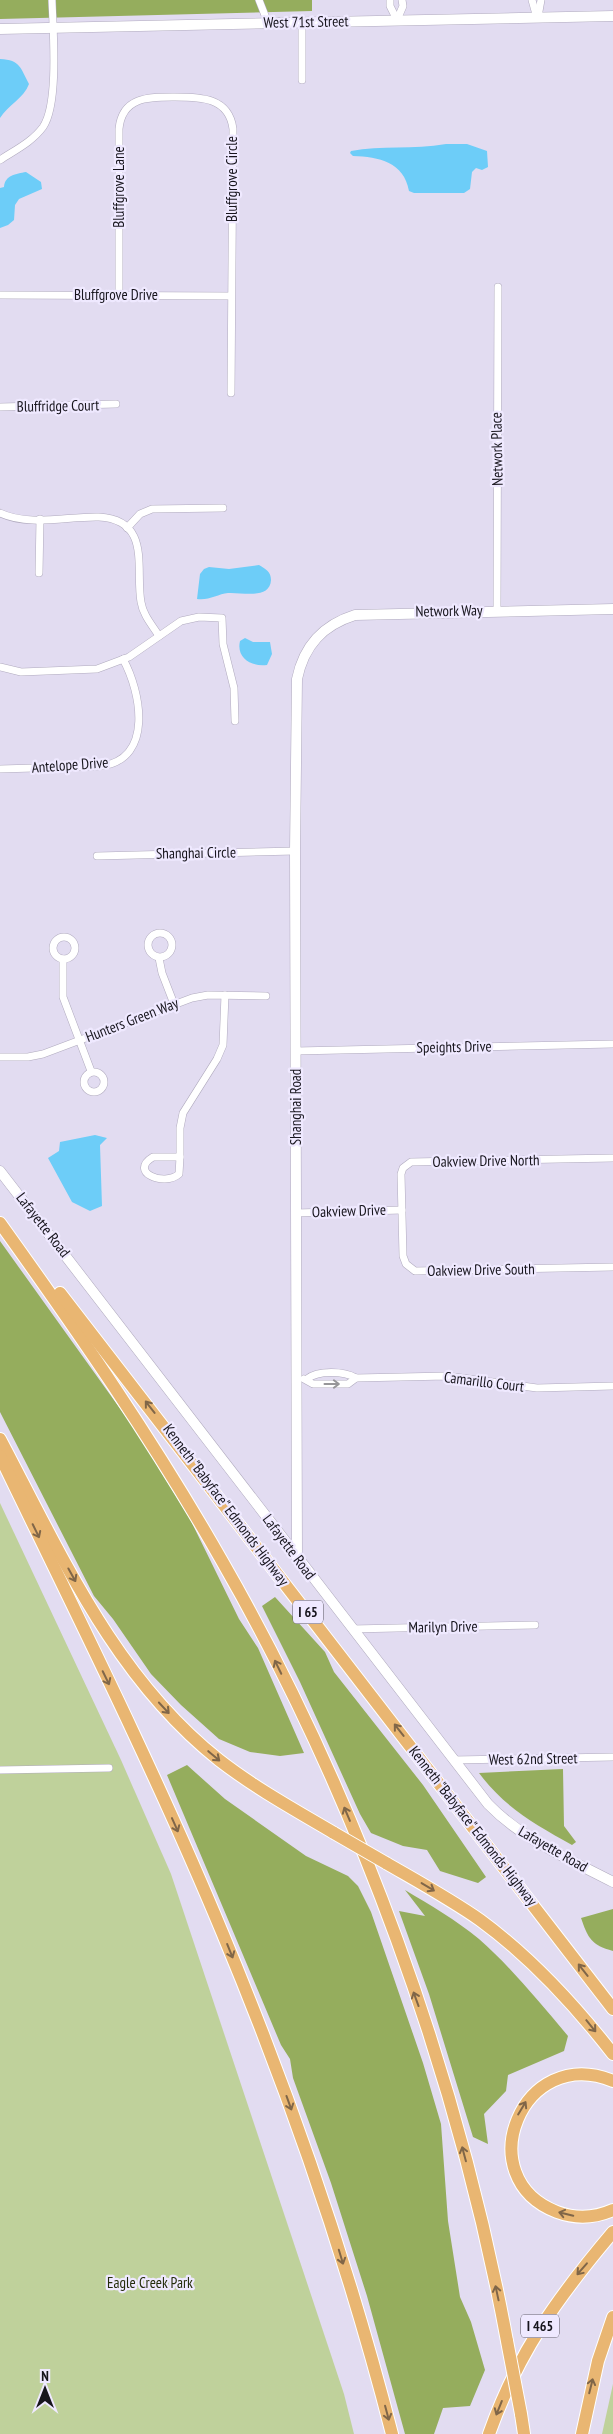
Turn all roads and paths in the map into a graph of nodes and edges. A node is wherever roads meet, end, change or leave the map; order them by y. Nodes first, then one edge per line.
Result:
1 (52, 0) edge
2 (259, 0) edge
3 (390, 0) edge
4 (402, 0) edge
5 (532, 0) edge
6 (541, 0) edge
7 (613, 16) edge
8 (538, 18) junction
9 (397, 20) junction
10 (302, 22) junction
11 (268, 23) junction
12 (52, 28) junction
13 (0, 29) edge
14 (302, 80) dead end
15 (152, 97) joint
16 (0, 160) edge
17 (498, 287) dead end
18 (0, 295) edge
19 (119, 296) junction
20 (231, 296) junction
21 (230, 393) dead end
22 (116, 404) dead end
23 (0, 407) edge
24 (223, 508) dead end
25 (0, 513) edge
26 (40, 519) junction
27 (127, 528) junction
28 (39, 573) dead end
29 (613, 609) edge
30 (497, 610) junction
31 (159, 636) junction
32 (303, 658) joint
33 (124, 659) junction
34 (0, 667) edge
35 (235, 721) dead end
36 (0, 769) edge
37 (295, 851) junction
38 (97, 856) dead end
39 (159, 958) dead end
40 (63, 959) dead end
41 (225, 995) junction
42 (266, 996) dead end
43 (174, 1004) junction
44 (79, 1040) junction
45 (613, 1044) edge
46 (296, 1051) junction
47 (0, 1057) edge
48 (91, 1072) dead end
49 (180, 1157) junction
50 (613, 1158) edge
51 (0, 1171) edge
52 (402, 1210) junction
53 (296, 1213) junction
54 (0, 1218) edge
55 (0, 1223) edge
56 (613, 1267) edge
57 (296, 1379) junction
58 (613, 1386) edge
59 (0, 1439) edge
60 (0, 1456) edge
61 (297, 1558) junction
62 (535, 1625) dead end
63 (351, 1629) junction
64 (613, 1757) edge
65 (453, 1760) junction
66 (109, 1768) dead end
67 (0, 1770) edge
68 (613, 1882) edge
69 (613, 2009) edge
70 (613, 2054) edge
71 (613, 2081) edge
72 (613, 2210) edge
73 (613, 2232) edge
74 (613, 2317) edge
75 (392, 2434) edge
76 (489, 2434) edge
77 (524, 2434) edge
78 (582, 2434) edge

1 - 12 street
2 - 11 street
3 - 9 street
4 - 9 street
5 - 8 street
6 - 8 street
7 - 8 main road, West 71st Street
8 - 9 main road, West 71st Street
9 - 10 main road, West 71st Street
10 - 11 main road, West 71st Street
10 - 14 street
11 - 12 main road, West 71st Street
12 - 13 main road, West 71st Street
12 - 16 street
15 - 19 street, Bluffgrove Lane
15 - 20 street, Bluffgrove Circle
17 - 30 street, Network Place
18 - 19 street, Bluffgrove Drive
19 - 20 street, Bluffgrove Drive
20 - 21 street, Bluffgrove Circle
22 - 23 street, Bluffridge Court
24 - 27 street
25 - 26 street
26 - 27 street
26 - 28 street
27 - 31 street
29 - 30 main road, Network Way
30 - 32 main road, Network Way
31 - 33 street
31 - 35 street
32 - 37 main road, Shanghai Road
33 - 34 street
33 - 36 street, Antelope Drive
37 - 38 street, Shanghai Circle
37 - 46 main road, Shanghai Road
39 - 43 street
40 - 44 street
41 - 42 street, Hunters Green Way
41 - 43 street, Hunters Green Way
41 - 49 street
43 - 44 street, Hunters Green Way
44 - 47 street, Hunters Green Way
44 - 48 street
45 - 46 street, Speights Drive
46 - 53 main road, Shanghai Road
49 - 49 street
50 - 52 street, Oakview Drive North
51 - 61 main road, Lafayette Road
52 - 53 street, Oakview Drive
52 - 56 street, Oakview Drive South
53 - 57 main road, Shanghai Road
69 -> 54 highway, Kenneth "Babyface" Edmonds Highway / I 65
77 -> 55 highway, bridge
57 - 58 street, Camarillo Court
57 - 61 main road, Shanghai Road
59 -> 70 highway, bridge
60 -> 75 highway
61 - 63 main road, Lafayette Road
62 - 63 street, Marilyn Drive
63 - 65 main road, Lafayette Road
64 - 65 street, West 62nd Street
65 - 68 main road, Lafayette Road
66 - 67 street
72 -> 71 highway
73 -> 76 highway, I 465
78 -> 74 highway

